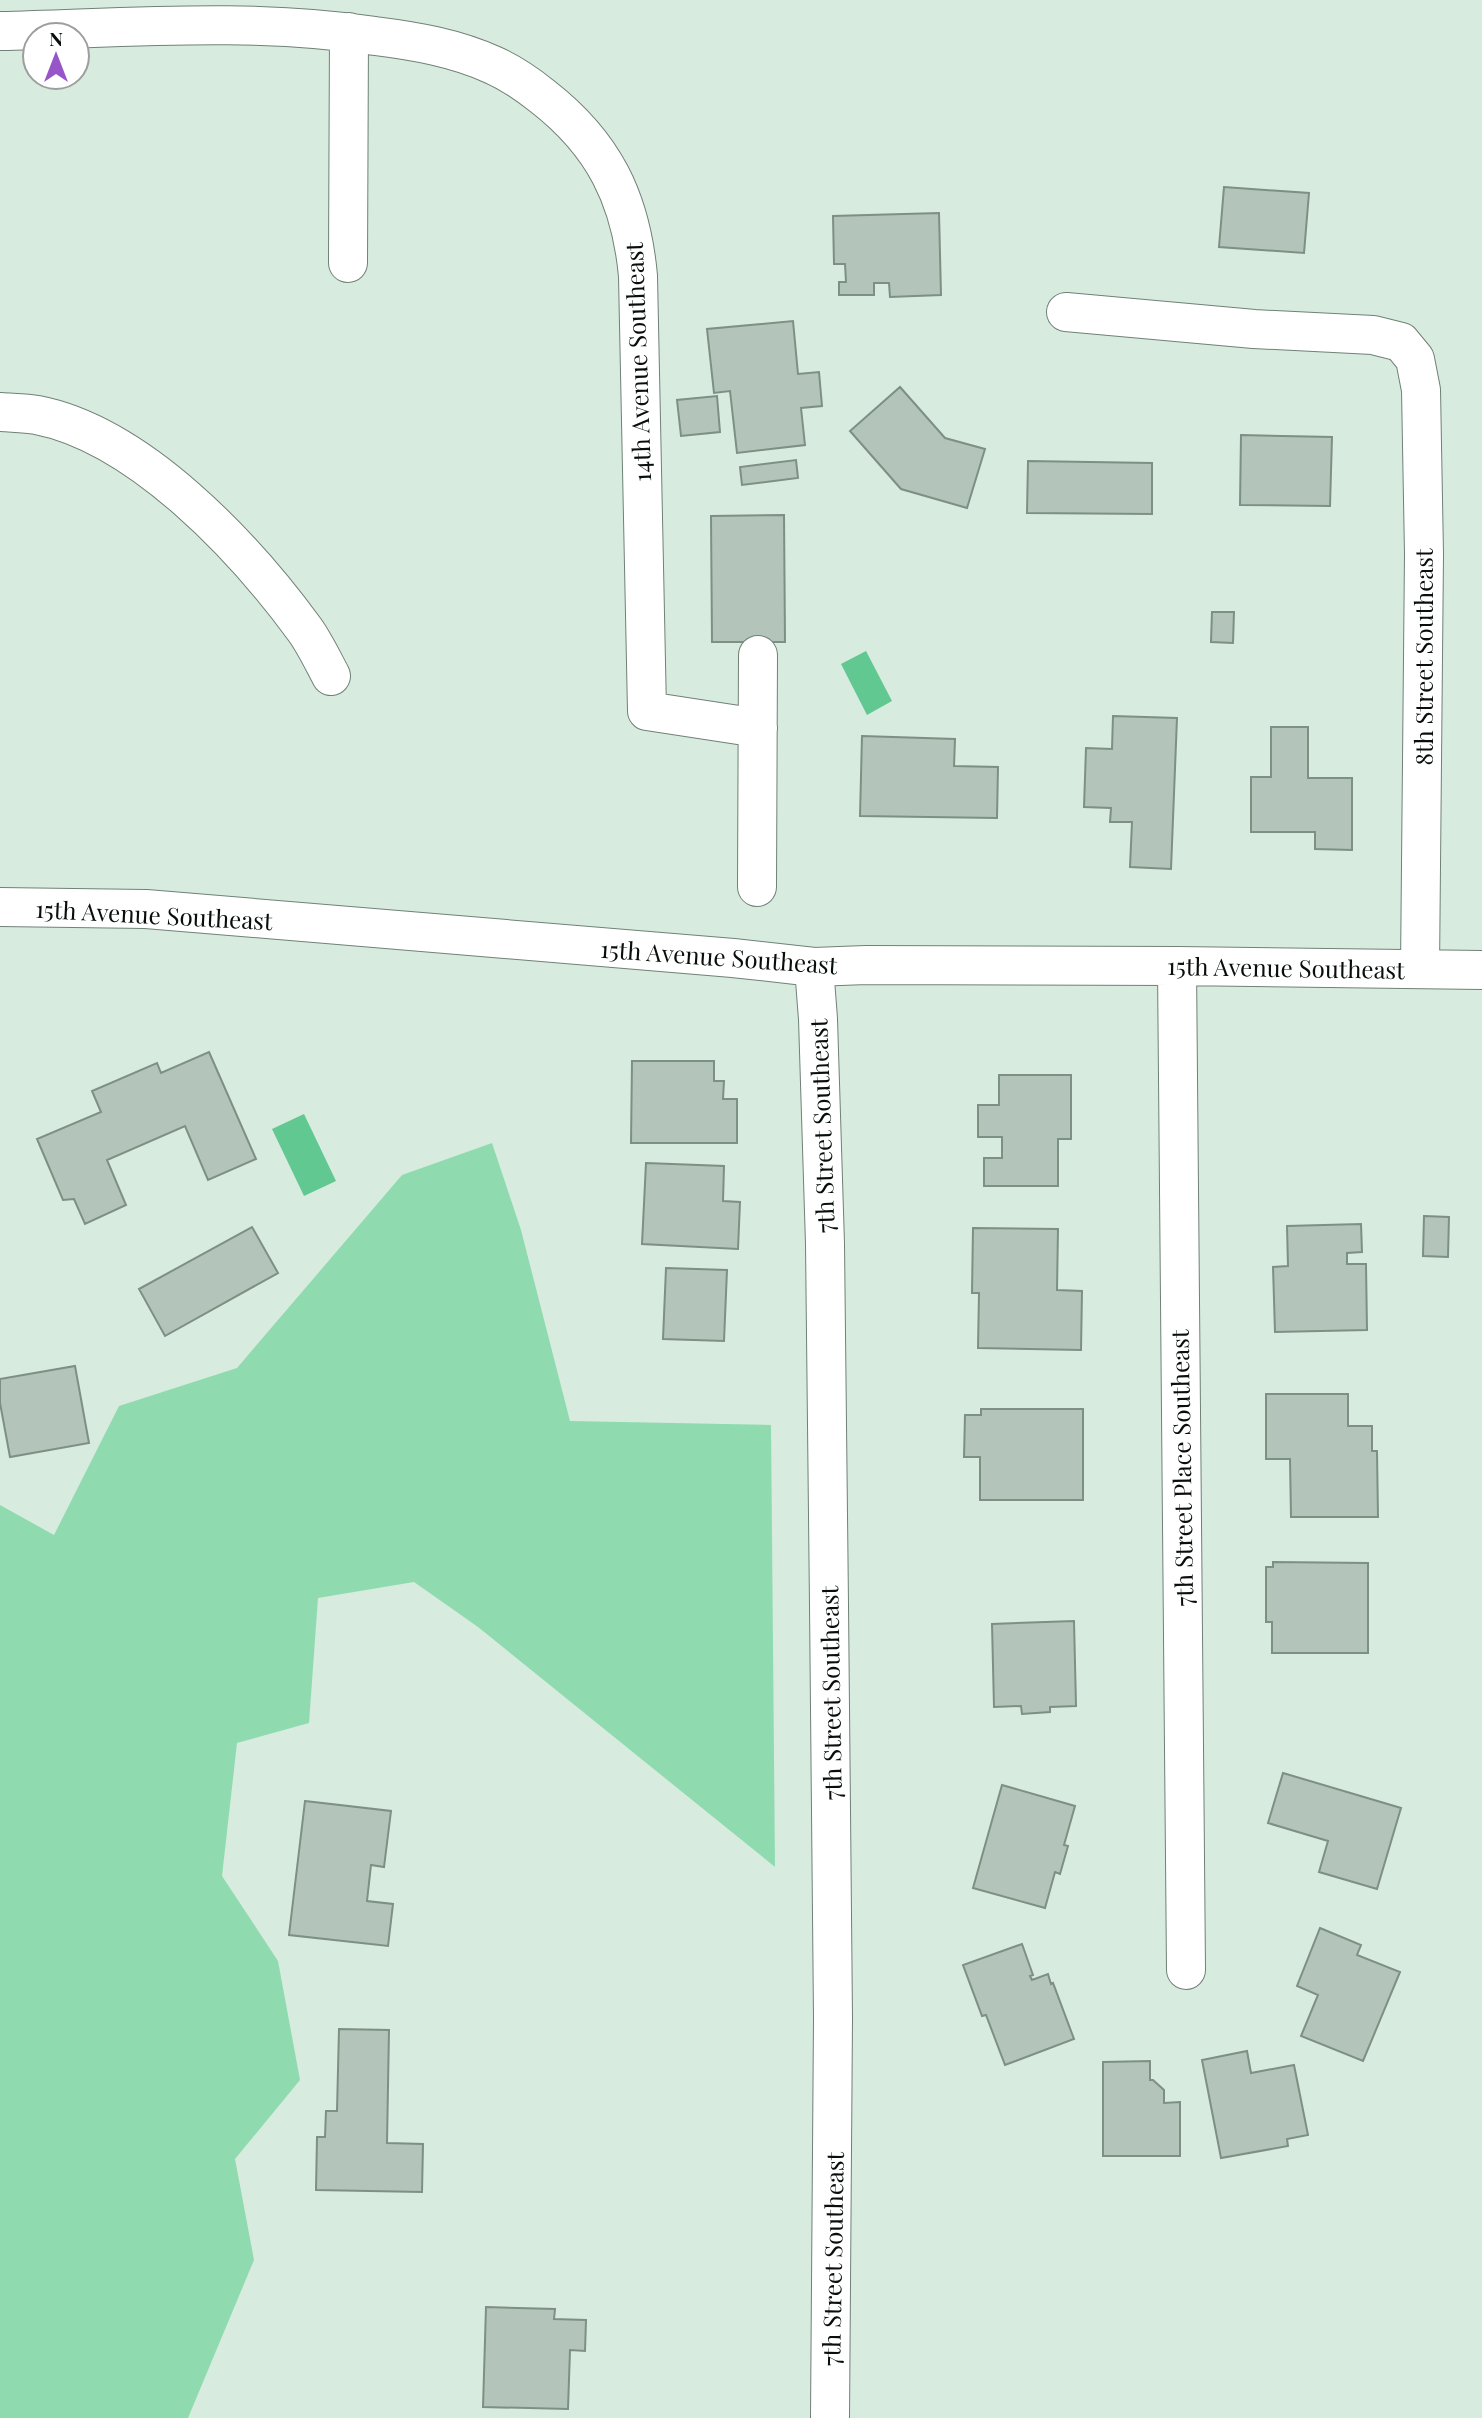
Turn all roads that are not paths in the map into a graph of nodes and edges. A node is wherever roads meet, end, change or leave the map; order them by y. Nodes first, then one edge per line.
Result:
1 (121, 14) edge
2 (0, 30) edge
3 (349, 32) junction
4 (348, 263) dead end
5 (1066, 312) dead end
6 (0, 412) edge
7 (758, 655) dead end
8 (331, 676) dead end
9 (758, 728) junction
10 (757, 887) dead end
11 (0, 907) edge
12 (1177, 966) junction
13 (814, 967) junction
14 (1420, 969) junction
15 (1482, 970) edge
16 (1186, 1970) dead end
17 (830, 2418) edge

1 - 2 street, 14th Avenue Southeast
1 - 3 street, 14th Avenue Southeast
3 - 4 street
3 - 9 street, 14th Avenue Southeast
5 - 14 street, 8th Street Southeast
6 - 8 street
7 - 9 street
9 - 10 street
11 - 13 street, 15th Avenue Southeast
12 - 13 street, 15th Avenue Southeast
12 - 14 street, 15th Avenue Southeast
12 - 16 street, 7th Street Place Southeast
13 - 17 street, 7th Street Southeast
14 - 15 street, 15th Avenue Southeast

